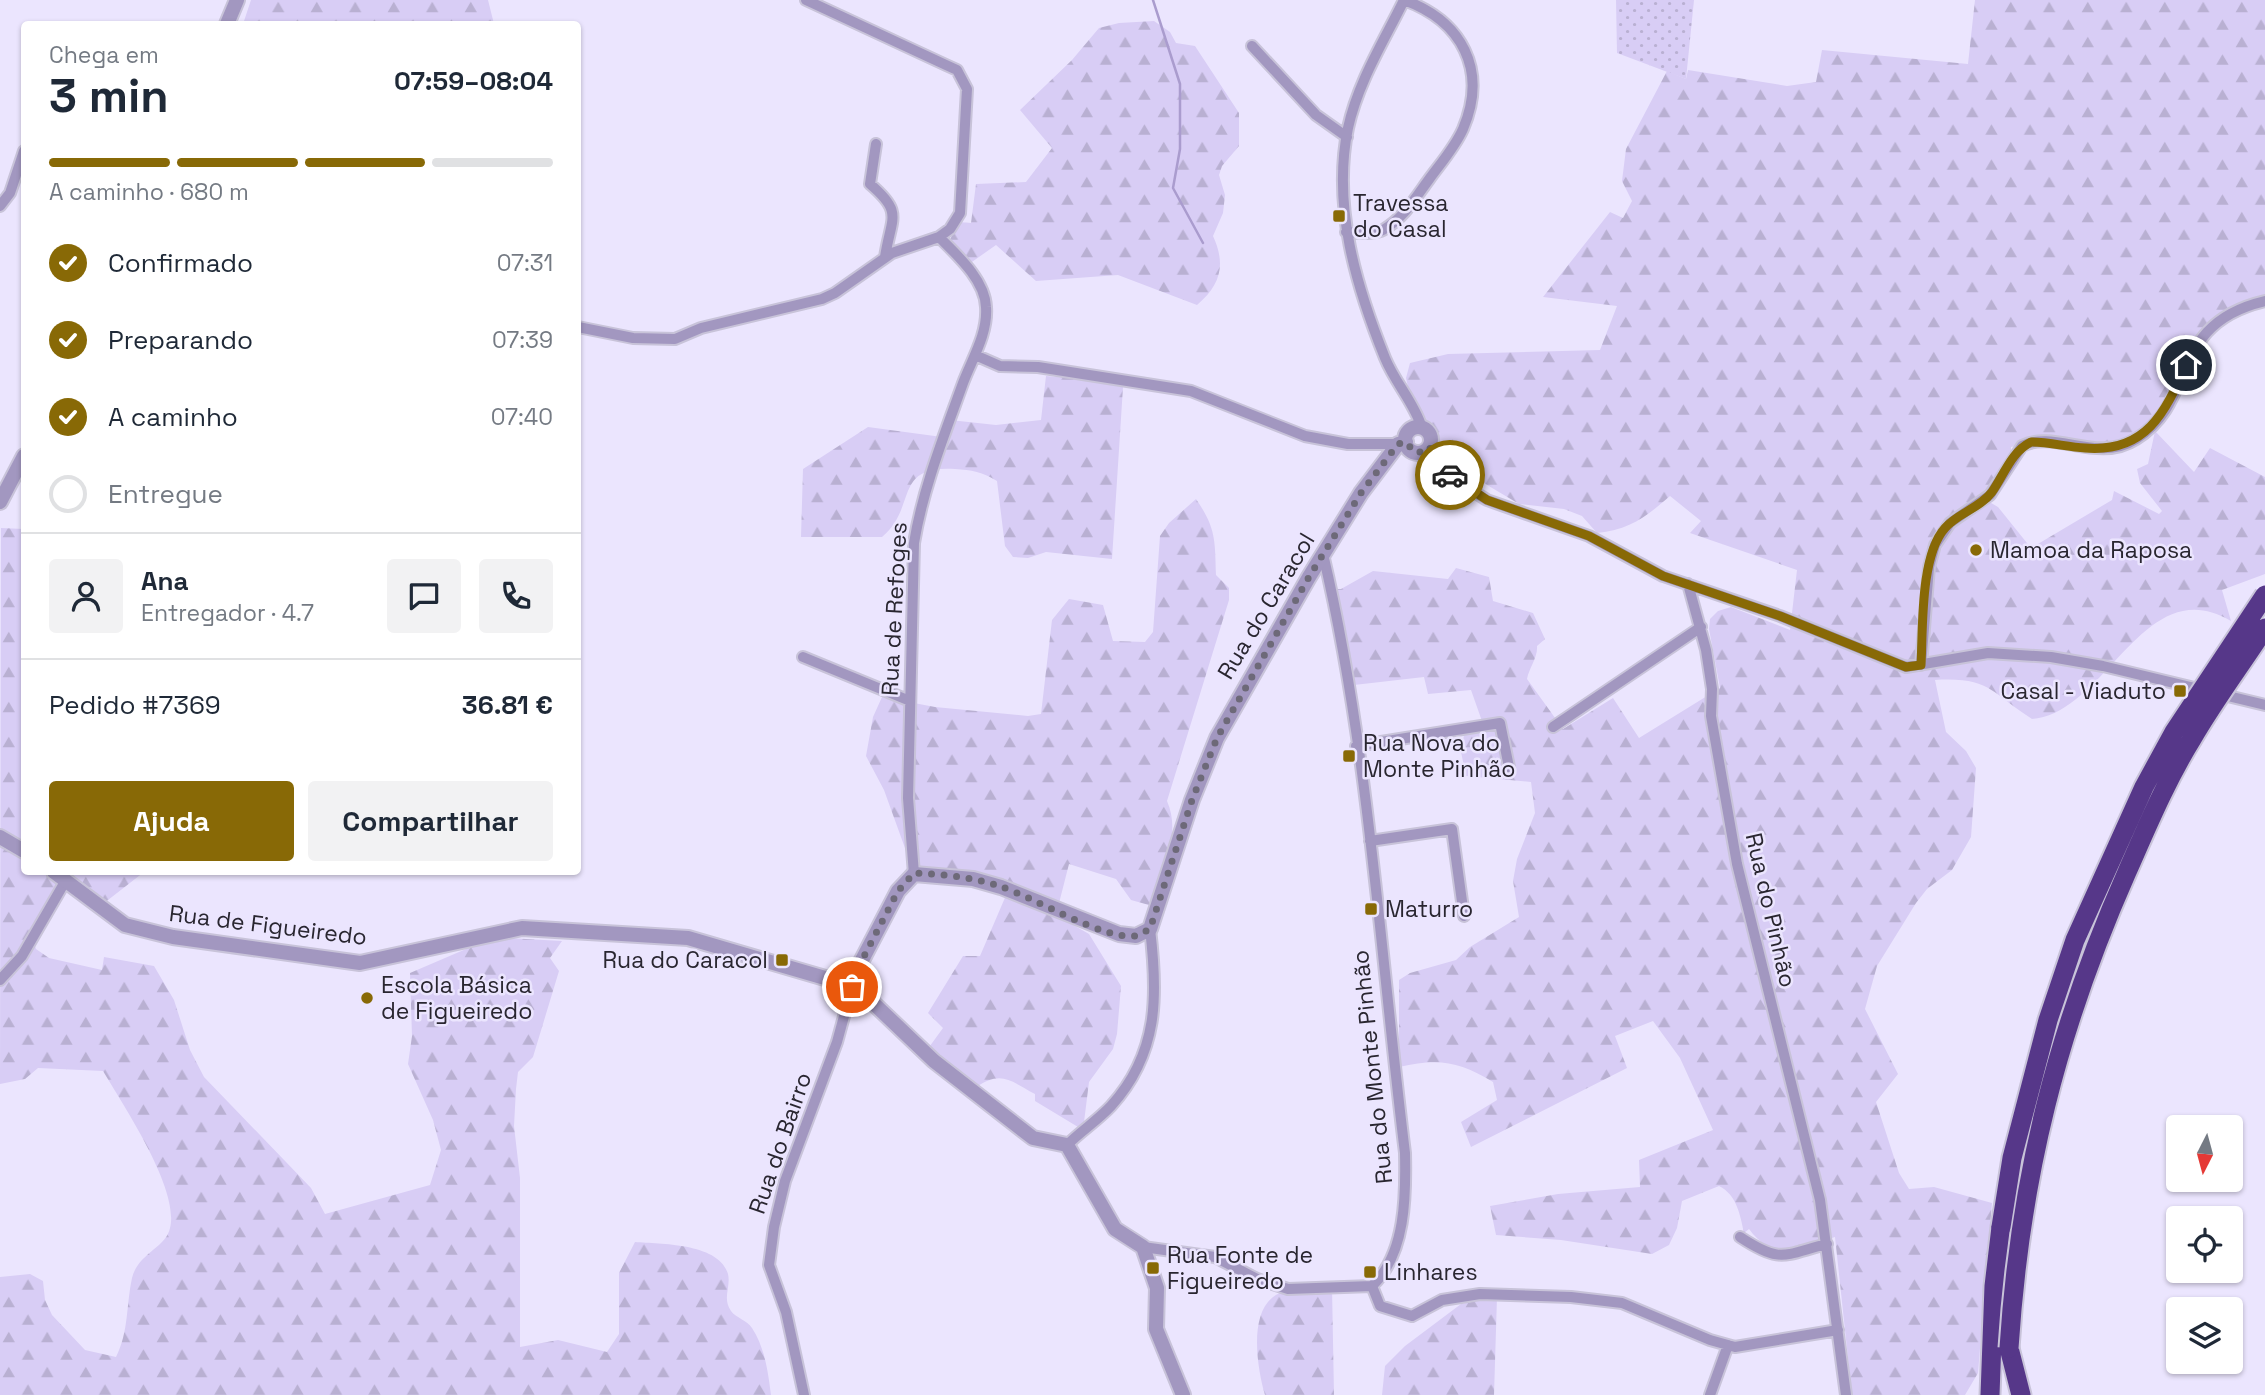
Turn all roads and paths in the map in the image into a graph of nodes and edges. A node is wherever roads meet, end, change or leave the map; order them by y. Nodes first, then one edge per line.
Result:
1 (237, 0) edge
2 (806, 0) edge
3 (1404, 0) edge
4 (228, 21) edge
5 (1252, 46) dead end
6 (1347, 137) junction
7 (876, 144) dead end
8 (21, 160) edge
9 (0, 206) edge
10 (1346, 232) junction
11 (939, 237) junction
12 (885, 257) junction
13 (2265, 301) edge
14 (581, 328) edge
15 (975, 355) junction
16 (1422, 428) junction
17 (1402, 443) junction
18 (1429, 447) junction
19 (21, 462) edge
20 (0, 502) edge
21 (1323, 554) junction
22 (1688, 584) junction
23 (2265, 595) edge
24 (1701, 626) junction
25 (2265, 628) edge
26 (803, 657) dead end
27 (1921, 665) junction
28 (910, 701) junction
29 (2265, 705) edge
30 (1553, 727) dead end
31 (1356, 746) junction
32 (1509, 767) dead end
33 (0, 837) edge
34 (1370, 841) junction
35 (21, 849) edge
36 (914, 873) junction
37 (60, 876) edge
38 (1464, 916) dead end
39 (1150, 929) junction
40 (0, 980) edge
41 (851, 986) junction
42 (1067, 1145) junction
43 (1740, 1237) dead end
44 (1827, 1244) junction
45 (1143, 1247) junction
46 (1372, 1286) junction
47 (1838, 1330) junction
48 (1728, 1345) junction
49 (1999, 1348) junction
50 (804, 1395) edge
51 (1183, 1395) edge
52 (1710, 1395) edge
53 (1846, 1395) edge
54 (1990, 1395) edge
55 (2006, 1395) edge
56 (2021, 1395) edge

1 - 4 street
2 - 11 street
3 - 6 street
3 - 10 street
5 - 6 street
6 - 10 street
7 - 12 street
8 - 9 street
10 - 16 street
11 - 12 street
11 - 15 street, Rua de Refoges
12 - 14 street
13 - 27 street
15 - 17 street
15 - 28 street, Rua de Refoges
16 - 17 street
16 - 18 street
17 - 18 street
17 - 21 street, Rua do Caracol
18 - 22 street
19 - 20 street
21 - 31 street, Rua do Monte Pinhão
21 - 39 street, Rua do Caracol
22 - 24 street, Rua do Pinhão
22 - 27 street
23 - 49 highway, bridge
24 - 30 street
24 - 44 street, Rua do Pinhão
25 - 49 highway, bridge
26 - 28 street
27 - 29 street
28 - 36 street, Rua de Refoges
31 - 32 street
31 - 34 street, Rua do Monte Pinhão
33 - 35 street
34 - 38 street
34 - 46 street, Rua do Monte Pinhão
36 - 39 street
36 - 41 street
37 - 40 street
37 - 41 street, Rua de Figueiredo
39 - 42 street
41 - 42 street, Rua de Figueiredo
41 - 50 street, Rua do Bairro
42 - 45 street
43 - 44 street
44 - 47 street, Rua do Pinhão
45 - 46 street
45 - 51 street
46 - 48 street
47 - 48 street
47 - 53 street, Rua do Pinhão
48 - 52 street
49 - 54 highway
49 - 55 highway
49 - 56 highway

